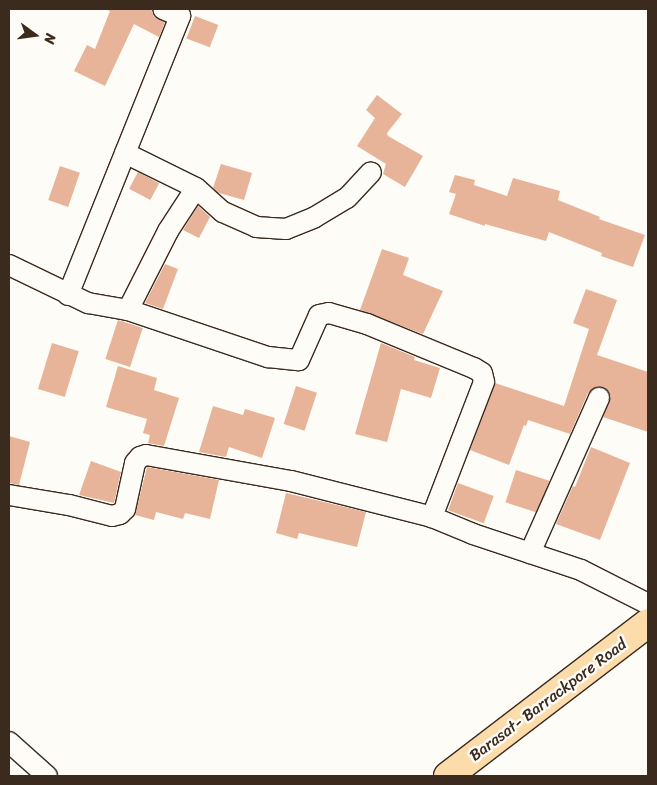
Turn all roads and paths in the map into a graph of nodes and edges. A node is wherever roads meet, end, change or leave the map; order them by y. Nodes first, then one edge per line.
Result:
1 (175, 11) edge
2 (126, 153) junction
3 (371, 172) dead end
4 (196, 188) junction
5 (9, 266) edge
6 (68, 295) junction
7 (128, 310) junction
8 (599, 398) dead end
9 (9, 496) edge
10 (432, 516) junction
11 (530, 553) junction
12 (648, 604) edge
13 (648, 623) edge
14 (9, 742) edge
15 (47, 776) edge
16 (448, 776) edge

1 - 2 street
2 - 4 street
2 - 6 street
3 - 4 street
4 - 7 street
5 - 6 street
6 - 7 street
7 - 10 street
8 - 11 street
9 - 10 street
10 - 11 street
11 - 12 street
13 - 16 main road, Barasat- Barrackpore Road
14 - 15 street

